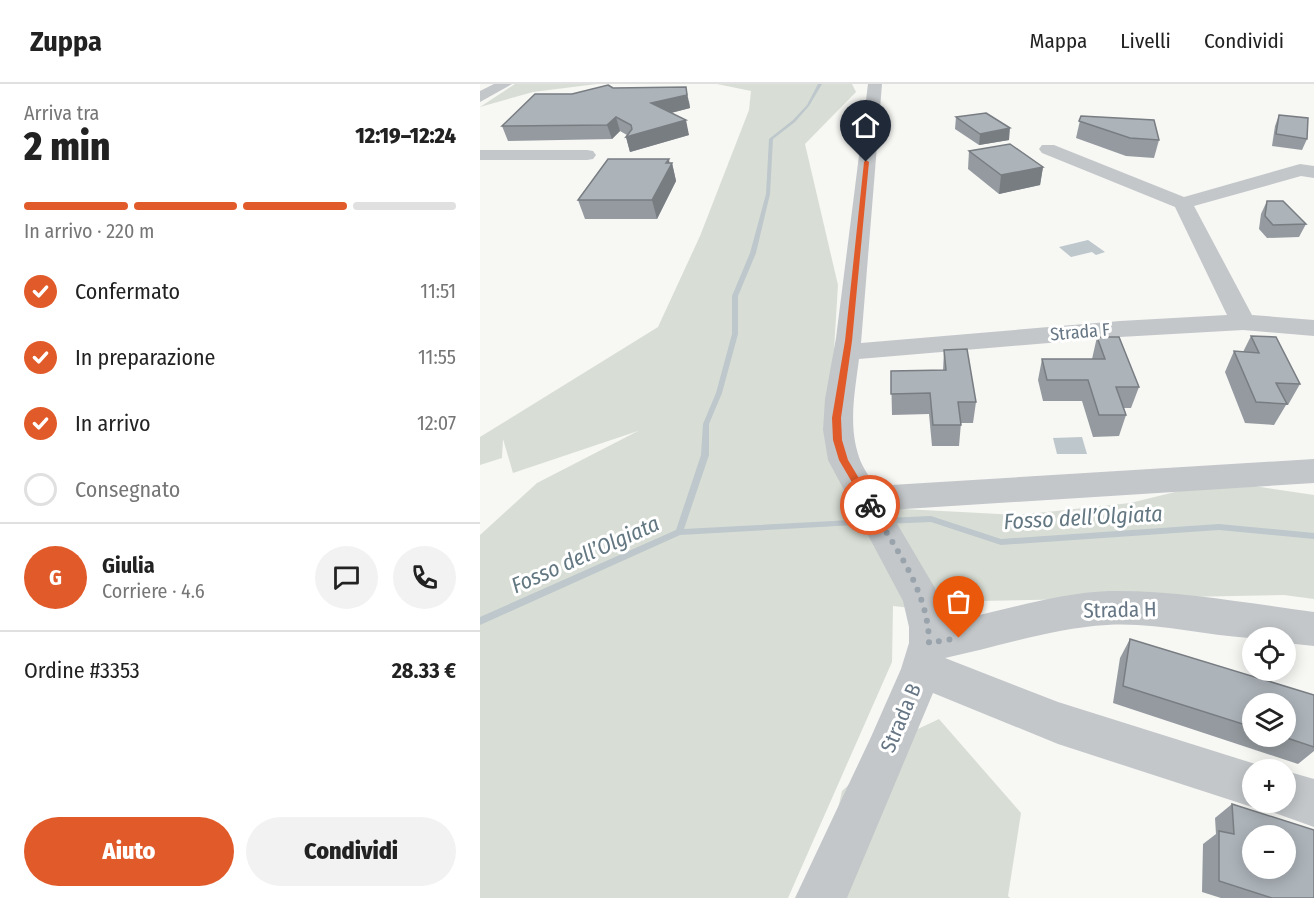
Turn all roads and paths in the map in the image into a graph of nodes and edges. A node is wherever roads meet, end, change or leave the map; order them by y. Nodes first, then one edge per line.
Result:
1 (505, 84) edge
2 (875, 84) edge
3 (480, 97) edge
4 (480, 155) edge
5 (587, 155) dead end
6 (1093, 167) dead end
7 (1314, 172) edge
8 (1183, 202) junction
9 (1243, 322) junction
10 (1314, 328) edge
11 (847, 352) junction
12 (1314, 471) edge
13 (875, 514) junction
14 (1314, 629) edge
15 (926, 656) junction
16 (1242, 781) edge
17 (1296, 797) edge
18 (1314, 803) edge
19 (821, 898) edge

1 - 3 street
2 - 11 street
4 - 5 street
6 - 8 street
7 - 8 street
8 - 9 street
9 - 10 street, Strada F
9 - 11 street, Strada F
11 - 13 street
12 - 13 street
13 - 15 street
14 - 15 street, Strada H
15 - 16 street
15 - 19 street, Strada B
17 - 18 street

